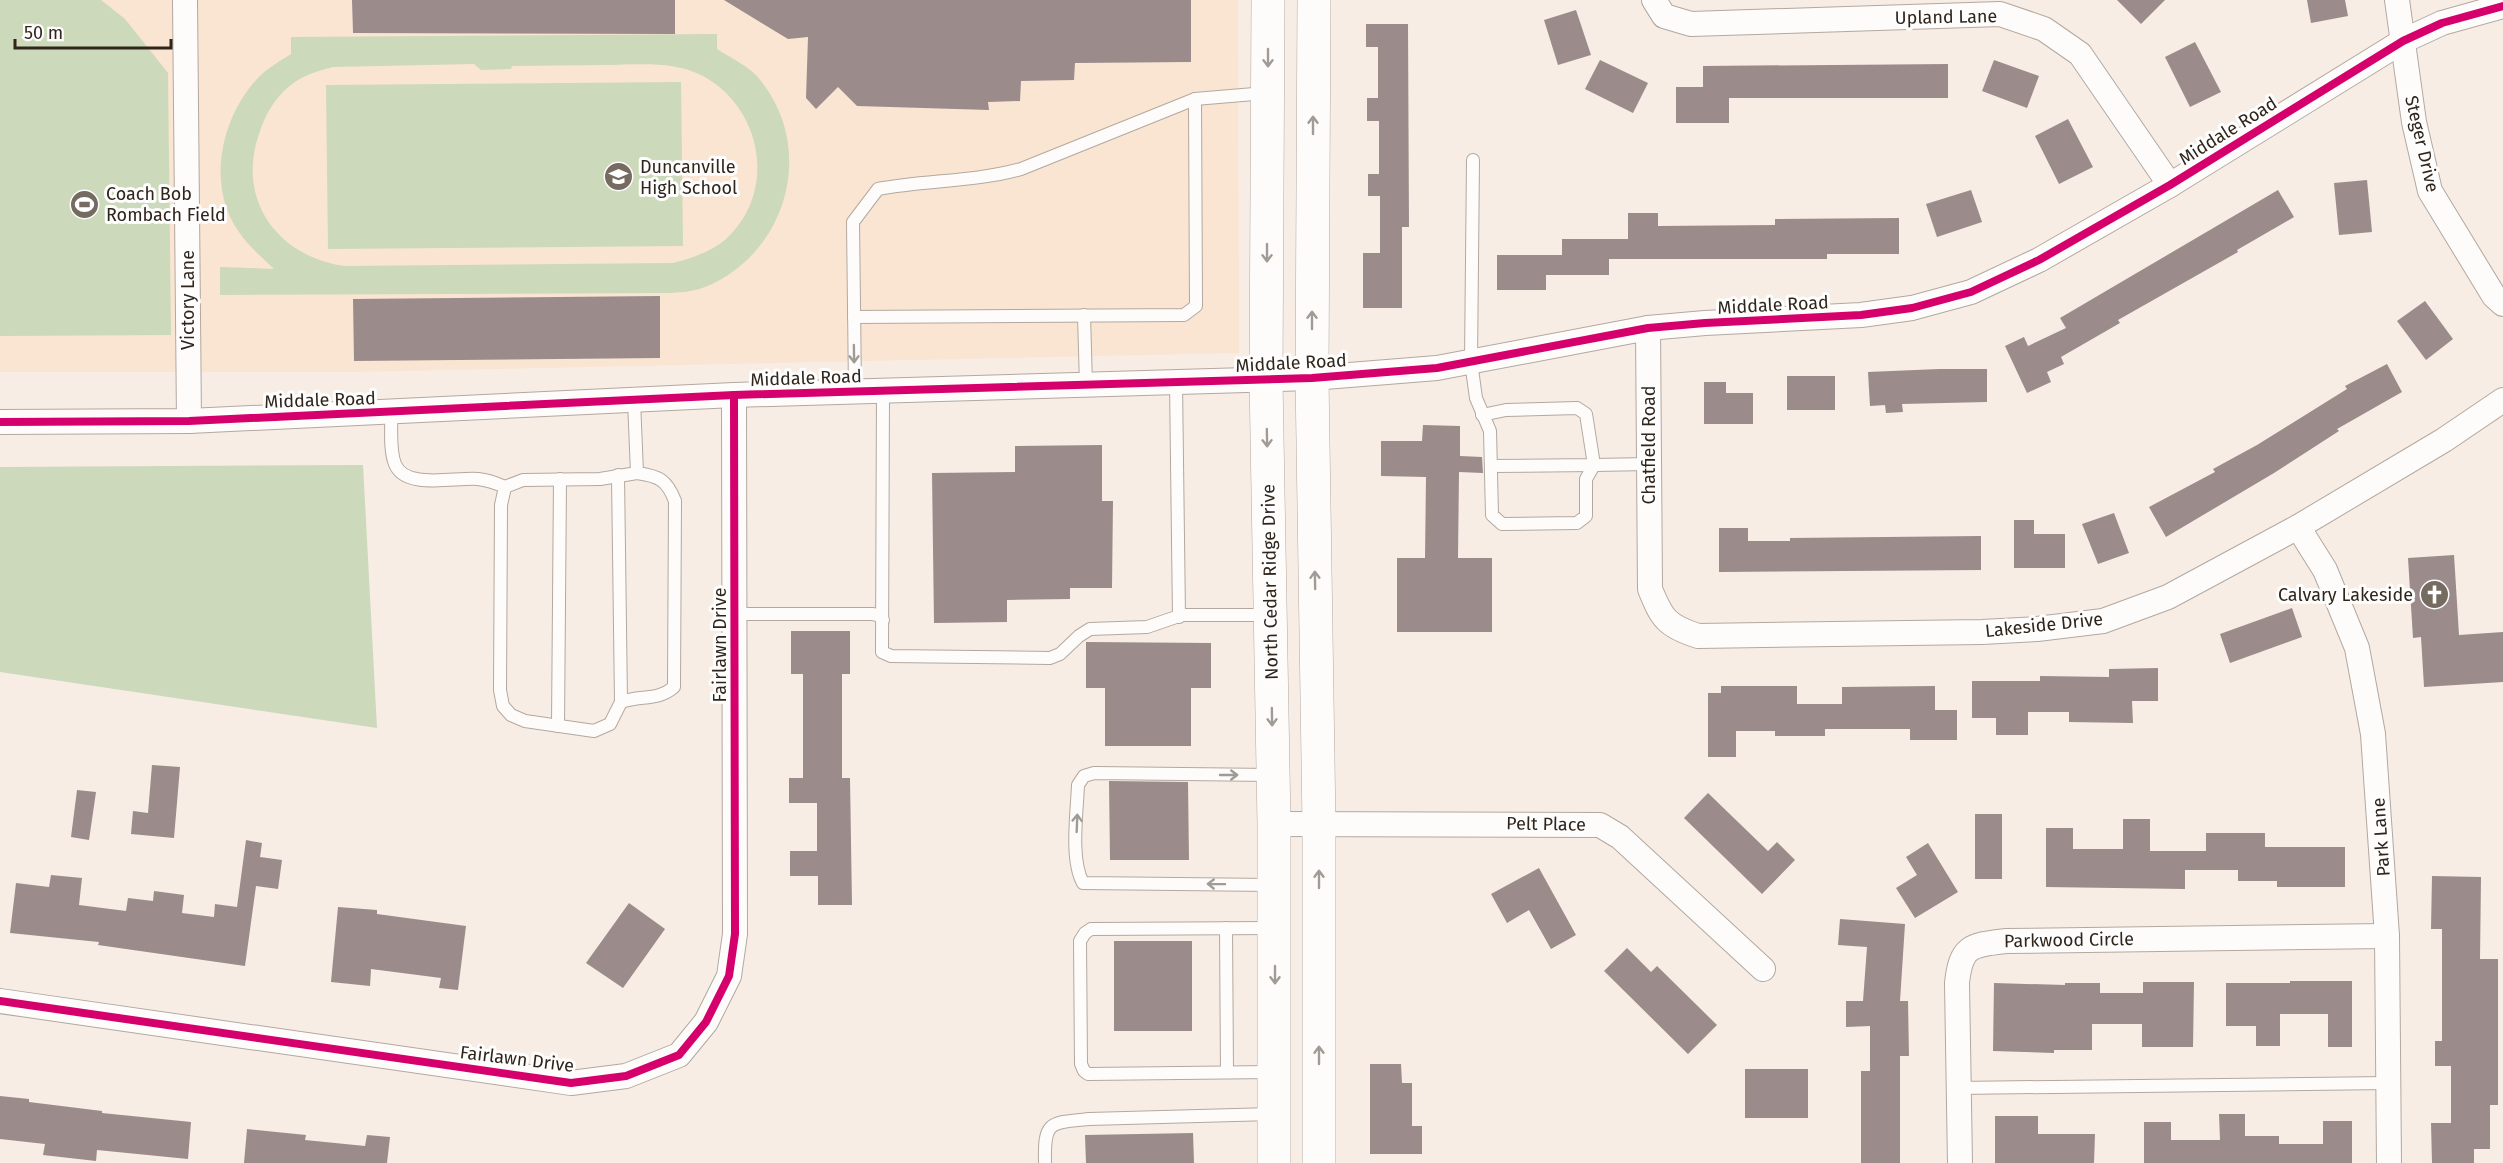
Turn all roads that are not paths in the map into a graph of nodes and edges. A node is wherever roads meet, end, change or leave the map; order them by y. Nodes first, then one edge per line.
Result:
1 (185, 0) edge
2 (1268, 0) edge
3 (1314, 0) edge
4 (1654, 0) edge
5 (2397, 0) edge
6 (2503, 6) edge
7 (2403, 41) junction
8 (1268, 93) junction
9 (1195, 99) junction
10 (1473, 160) dead end
11 (2170, 185) junction
12 (2503, 304) edge
13 (1084, 315) junction
14 (854, 317) junction
15 (1648, 328) junction
16 (1471, 362) junction
17 (1312, 378) junction
18 (1266, 380) junction
19 (1176, 382) junction
20 (1086, 385) junction
21 (855, 391) junction
22 (883, 391) junction
23 (734, 395) junction
24 (634, 400) junction
25 (2503, 400) edge
26 (391, 412) junction
27 (1482, 415) junction
28 (189, 421) junction
29 (0, 422) edge
30 (1649, 464) junction
31 (1594, 465) junction
32 (1491, 466) junction
33 (637, 473) junction
34 (618, 476) junction
35 (560, 479) junction
36 (505, 487) junction
37 (2298, 527) junction
38 (1650, 563) joint
39 (735, 614) junction
40 (1270, 615) junction
41 (1179, 616) junction
42 (883, 620) junction
43 (621, 702) junction
44 (558, 726) junction
45 (1273, 775) junction
46 (1274, 824) junction
47 (1319, 824) junction
48 (1275, 885) junction
49 (1226, 928) junction
50 (1275, 928) junction
51 (2388, 936) junction
52 (1763, 969) dead end
53 (0, 1001) edge
54 (1227, 1072) junction
55 (1275, 1072) junction
56 (2388, 1083) junction
57 (1957, 1088) junction
58 (1275, 1114) junction
59 (1045, 1163) edge
60 (1274, 1163) edge
61 (1319, 1163) edge
62 (1960, 1163) edge
63 (2389, 1163) edge

1 - 28 street, Victory Lane
2 -> 8 main road, North Cedar Ridge Drive
17 -> 3 main road
4 - 11 street, Upland Lane
5 - 7 street, Steger Drive
6 - 7 street, Middale Road
7 - 11 street, Middale Road
7 - 12 street, Steger Drive
8 - 9 lane
8 -> 18 main road, North Cedar Ridge Drive
9 - 13 lane
9 - 14 lane
10 - 16 lane
11 - 15 street, Middale Road
13 - 14 lane
13 - 20 lane
14 -> 21 lane
15 - 16 street, Middale Road
15 - 30 street, Chatfield Road
16 - 17 street, Middale Road
16 - 27 lane
17 - 18 street, Middale Road
47 -> 17 main road
18 - 19 street, Middale Road
18 -> 40 main road, North Cedar Ridge Drive
19 - 20 street, Middale Road
19 - 41 lane
20 - 22 street, Middale Road
21 - 22 street, Middale Road
21 - 23 street, Middale Road
22 - 42 lane
23 - 24 street, Middale Road
23 - 39 street, Fairlawn Drive
24 - 26 street, Middale Road
24 - 33 lane
25 - 37 street, Lakeside Drive
26 - 28 street, Middale Road
26 - 36 lane
27 - 31 lane
27 - 32 lane
28 - 29 street, Middale Road
30 - 31 lane
30 - 38 street, Chatfield Road
31 - 32 lane
31 - 32 lane
33 - 34 lane
33 - 43 lane
34 - 35 lane
34 - 43 lane
35 - 36 lane
35 - 44 lane
36 - 44 lane
37 - 38 street, Lakeside Drive
37 - 51 street, Park Lane
39 - 42 lane
39 - 53 street, Fairlawn Drive
40 - 41 lane
40 -> 45 main road, North Cedar Ridge Drive
41 - 42 lane
43 - 44 lane
45 - 46 main road, North Cedar Ridge Drive
48 -> 45 lane
46 - 47 street, Pelt Place
46 - 48 main road, North Cedar Ridge Drive
47 - 52 street, Pelt Place
61 -> 47 main road
48 - 50 main road, North Cedar Ridge Drive
49 - 50 lane
49 - 54 lane
49 - 54 lane
50 -> 55 main road, North Cedar Ridge Drive
51 - 56 street, Park Lane
51 - 57 street, Parkwood Circle
54 - 55 lane
55 - 58 main road, North Cedar Ridge Drive
56 - 57 lane
56 - 63 street, Park Lane
57 - 62 street, Parkwood Circle
58 - 59 lane
58 - 60 main road, North Cedar Ridge Drive

